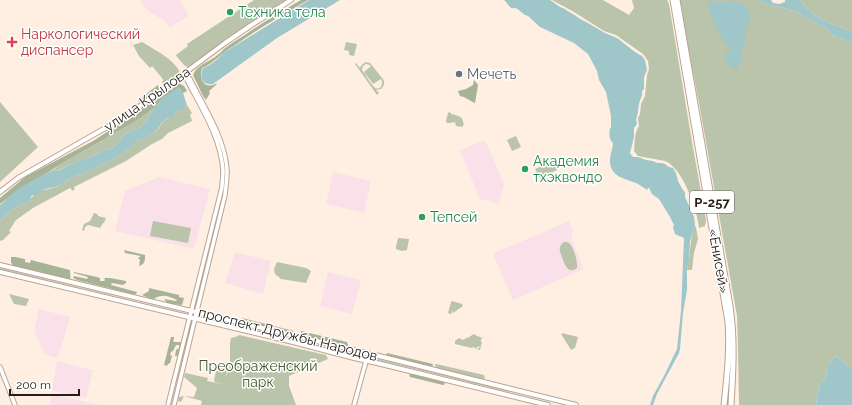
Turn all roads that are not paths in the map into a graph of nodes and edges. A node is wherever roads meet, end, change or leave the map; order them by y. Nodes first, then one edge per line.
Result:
1 (291, 0) edge
2 (673, 0) edge
3 (677, 0) edge
4 (185, 73) junction
5 (0, 192) edge
6 (0, 265) edge
7 (0, 272) edge
8 (193, 312) junction
9 (192, 318) junction
10 (368, 354) junction
11 (366, 360) junction
12 (0, 367) edge
13 (513, 389) junction
14 (511, 396) junction
15 (15, 405) edge
16 (168, 405) edge
17 (174, 405) edge
18 (354, 405) edge
19 (548, 405) edge
20 (576, 405) edge
21 (724, 405) edge
22 (731, 405) edge

1 - 4 main road, улица Крылова
2 - 21 highway, «Енисей» / Р-257
3 - 22 highway, «Енисей» / Р-257
4 - 5 main road, улица Крылова
4 - 8 street
6 - 8 main road, проспект Дружбы Народов
7 - 9 main road, проспект Дружбы Народов
8 - 9 street
8 - 10 main road, проспект Дружбы Народов
9 - 11 main road, проспект Дружбы Народов
9 - 16 street
9 - 17 street
10 - 11 street
10 - 13 main road, проспект Дружбы Народов
11 - 14 main road, проспект Дружбы Народов
11 - 18 street
12 - 15 street
13 - 14 main road
13 - 20 main road, проспект Дружбы Народов
14 - 19 main road, проспект Дружбы Народов

